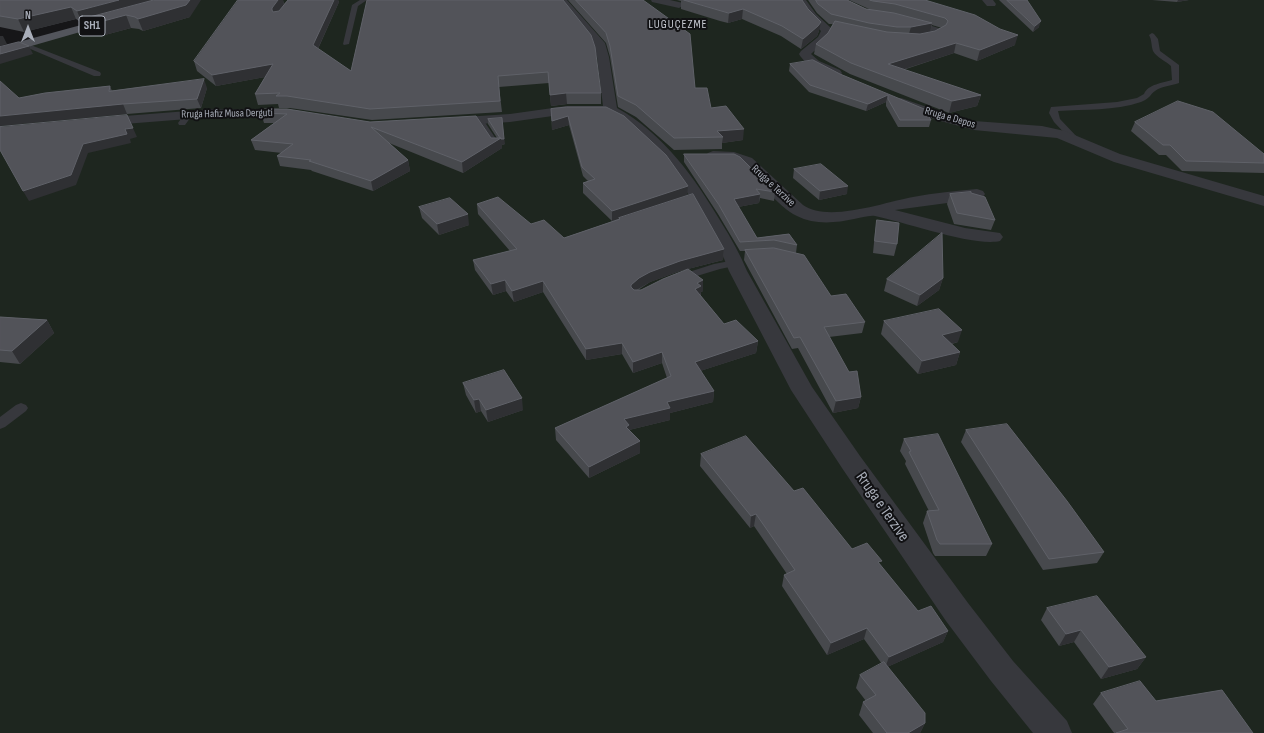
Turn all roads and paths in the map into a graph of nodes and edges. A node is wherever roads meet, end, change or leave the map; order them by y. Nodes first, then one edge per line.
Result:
1 (364, 0) edge
2 (562, 0) edge
3 (656, 0) edge
4 (801, 0) edge
5 (679, 5) dead end
6 (893, 18) edge
7 (934, 34) edge
8 (1152, 35) dead end
9 (23, 44) junction
10 (346, 44) dead end
11 (0, 46) edge
12 (0, 51) edge
13 (97, 74) dead end
14 (848, 79) edge
15 (892, 98) edge
16 (610, 110) junction
17 (304, 115) edge
18 (479, 120) junction
19 (436, 122) edge
20 (84, 123) edge
21 (1074, 138) junction
22 (496, 145) edge
23 (687, 157) junction
24 (976, 194) edge
25 (1264, 201) edge
26 (876, 210) junction
27 (994, 237) dead end
28 (738, 258) junction
29 (668, 282) edge
30 (21, 408) dead end
31 (0, 424) edge
32 (1055, 733) edge

1 - 10 lane
2 - 16 street
3 - 5 street
4 - 14 street
6 - 7 street
8 - 21 lane, Rruga e Depos
9 - 11 main road, SH1
9 - 12 main road, SH1
9 - 13 lane
15 - 21 street, Rruga e Depos
16 - 18 street
16 - 23 street, Rruga e Terzive
17 - 20 street, Rruga Hafiz Musa Derguti
18 - 19 street
18 - 22 lane
21 - 25 street, Rruga e Depos
23 - 26 street, Rruga e Terzive
23 - 28 street, Rruga e Terzive
24 - 26 street, Rruga e Terzive
26 - 27 street, Rruga e Terzive
28 - 29 lane
28 - 32 street, Rruga e Terzive
30 - 31 lane

